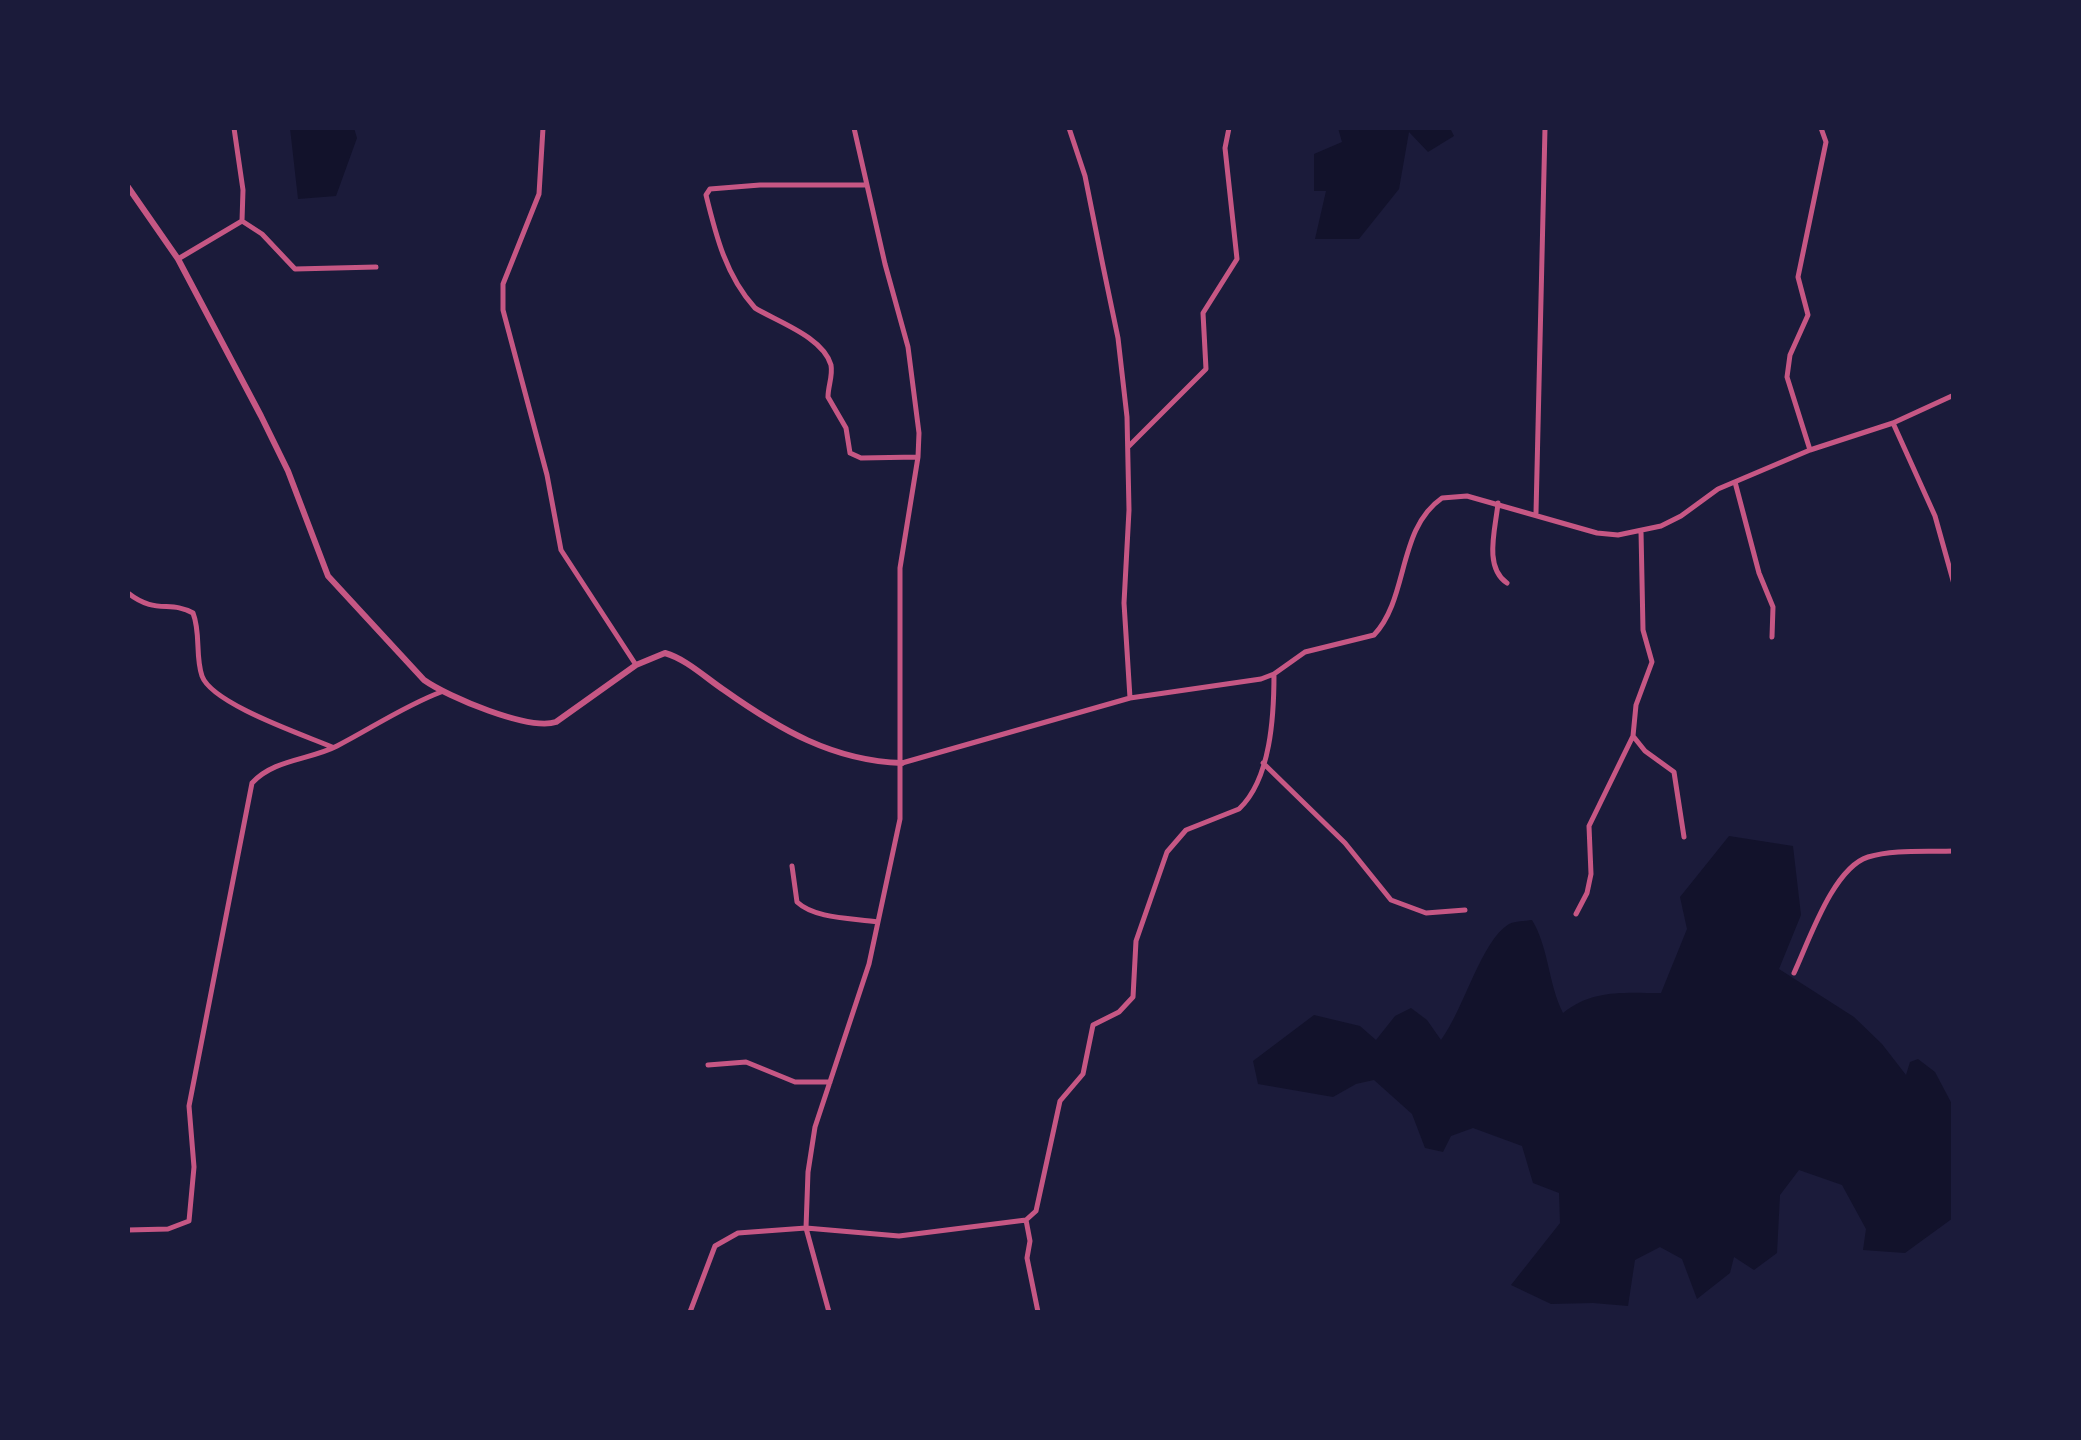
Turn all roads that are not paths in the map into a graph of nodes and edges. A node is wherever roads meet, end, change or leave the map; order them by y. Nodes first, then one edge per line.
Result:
1 (234, 128) edge
2 (544, 128) edge
3 (854, 128) edge
4 (1070, 128) edge
5 (1229, 128) edge
6 (1545, 128) edge
7 (1822, 128) edge
8 (866, 185) junction
9 (128, 188) edge
10 (242, 221) junction
11 (178, 260) junction
12 (376, 268) dead end
13 (1954, 395) edge
14 (1893, 422) junction
15 (1128, 448) junction
16 (1810, 450) junction
17 (918, 456) junction
18 (1735, 482) junction
19 (1498, 503) junction
20 (1536, 514) junction
21 (1641, 532) junction
22 (1506, 583) dead end
23 (1954, 584) edge
24 (128, 594) edge
25 (1772, 636) dead end
26 (636, 665) junction
27 (1274, 674) junction
28 (441, 692) junction
29 (1130, 698) junction
30 (1633, 736) junction
31 (335, 748) junction
32 (1264, 763) junction
33 (902, 764) junction
34 (1684, 837) dead end
35 (1954, 851) edge
36 (792, 866) dead end
37 (1465, 910) dead end
38 (1576, 914) dead end
39 (878, 922) junction
40 (1794, 973) dead end
41 (708, 1064) dead end
42 (830, 1082) junction
43 (1026, 1220) junction
44 (806, 1228) junction
45 (128, 1230) edge
46 (690, 1312) edge
47 (829, 1312) edge
48 (1038, 1312) edge

1 - 10 street
2 - 26 street
3 - 8 street
4 - 15 street
5 - 15 street
6 - 20 street
7 - 16 street
8 - 17 street
8 - 17 street
9 - 11 street
10 - 11 street
10 - 12 street
11 - 28 street
13 - 14 street
14 - 16 street
14 - 23 street
15 - 29 street
16 - 18 street
17 - 33 street
18 - 21 street
18 - 25 street
19 - 20 street
19 - 22 street
19 - 27 street
20 - 21 street
21 - 30 street
24 - 31 street
26 - 28 street
26 - 33 street
27 - 29 street
27 - 32 street
28 - 31 street
29 - 33 street
30 - 34 street
30 - 38 street
31 - 45 street
32 - 37 street
32 - 43 street
33 - 39 street
35 - 40 street
36 - 39 street
39 - 42 street
41 - 42 street
42 - 44 street
43 - 44 street
43 - 48 street
44 - 46 street
44 - 47 street

